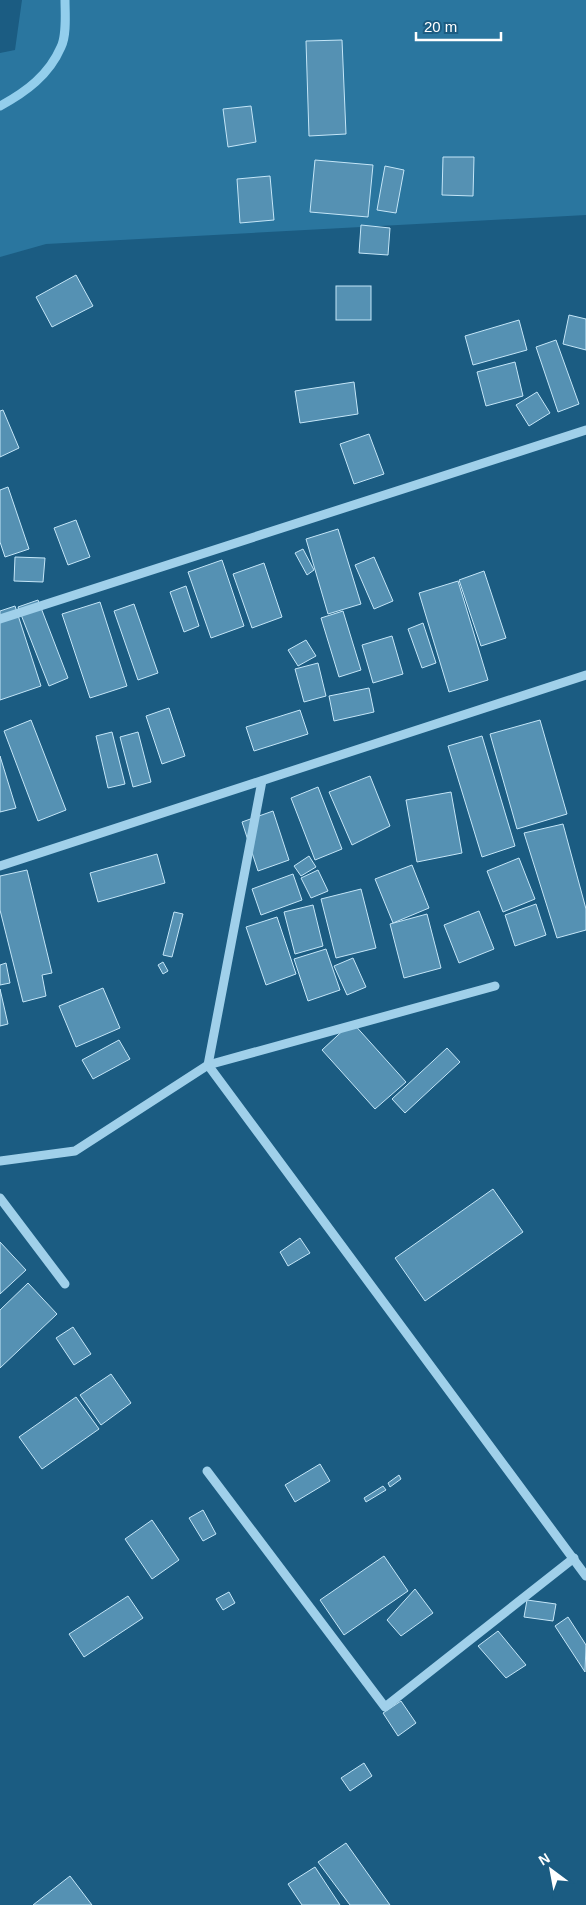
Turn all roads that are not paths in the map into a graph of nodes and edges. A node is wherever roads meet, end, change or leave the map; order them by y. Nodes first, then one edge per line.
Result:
1 (586, 430) edge
2 (0, 619) edge
3 (586, 675) edge
4 (262, 781) junction
5 (0, 866) edge
6 (495, 986) dead end
7 (208, 1065) junction
8 (0, 1161) edge
9 (0, 1198) edge
10 (65, 1284) dead end
11 (207, 1471) dead end
12 (574, 1558) junction
13 (586, 1576) edge

1 - 2 street
3 - 4 street
4 - 5 street
4 - 7 street
6 - 7 street
7 - 8 street
7 - 12 street
9 - 10 street
11 - 12 street
12 - 13 street

